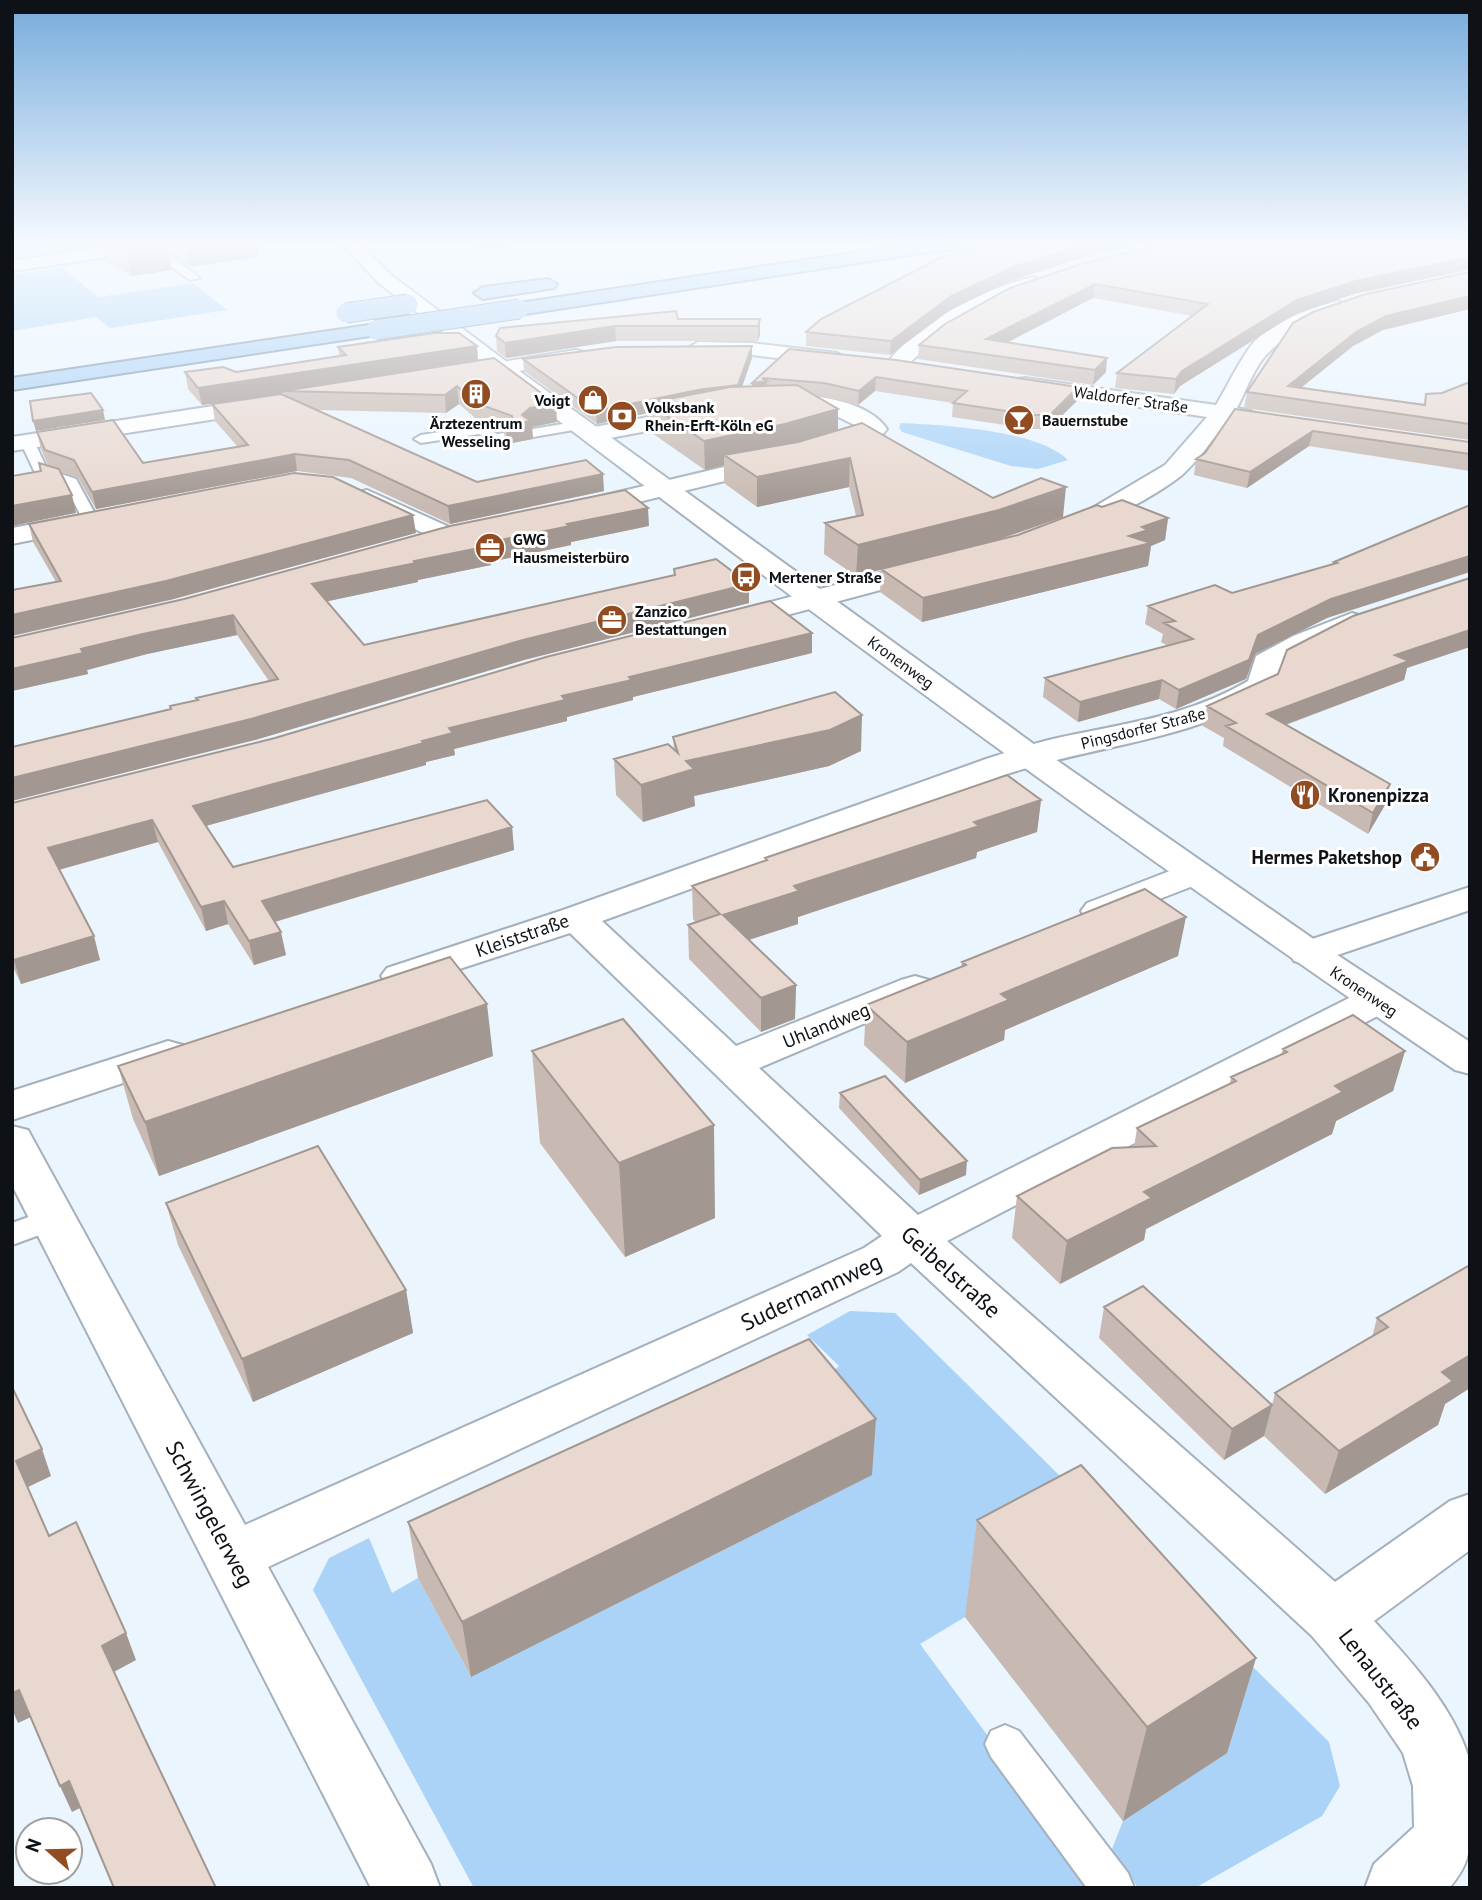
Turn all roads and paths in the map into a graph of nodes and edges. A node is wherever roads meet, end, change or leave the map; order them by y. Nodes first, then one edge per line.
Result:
1 (365, 332) edge
2 (455, 332) edge
3 (932, 332) edge
4 (1283, 332) edge
5 (683, 348) edge
6 (594, 353) edge
7 (896, 365) junction
8 (500, 366) junction
9 (923, 369) edge
10 (437, 379) edge
11 (1003, 381) edge
12 (12, 384) edge
13 (288, 401) edge
14 (770, 401) edge
15 (714, 412) edge
16 (1223, 413) junction
17 (1264, 419) edge
18 (587, 429) junction
19 (533, 433) edge
20 (505, 437) edge
21 (421, 439) dead end
22 (20, 442) edge
23 (341, 485) edge
24 (667, 490) junction
25 (551, 514) edge
26 (102, 519) joint
27 (1060, 529) edge
28 (12, 536) edge
29 (409, 545) edge
30 (955, 562) edge
31 (815, 599) junction
32 (1378, 613) edge
33 (709, 626) edge
34 (1030, 757) junction
35 (1194, 873) junction
36 (1470, 898) edge
37 (576, 918) junction
38 (1069, 924) edge
39 (1308, 953) junction
40 (943, 976) edge
41 (366, 988) edge
42 (1377, 1000) junction
43 (196, 1045) edge
44 (1470, 1061) edge
45 (730, 1065) junction
46 (12, 1106) edge
47 (12, 1141) edge
48 (33, 1226) edge
49 (913, 1238) junction
50 (1470, 1518) edge
51 (233, 1557) junction
52 (1333, 1617) junction
53 (1005, 1744) dead end
54 (407, 1888) edge
55 (1113, 1888) edge
56 (1398, 1888) edge

1 - 12 highway, bridge
2 - 8 street, Kronenweg
3 - 7 street
4 - 16 street
5 - 7 street
6 - 8 street
7 - 9 street
8 - 10 street
8 - 18 street, Kronenweg
11 - 16 street, Waldorfer Straße
13 - 22 street
14 - 24 street
15 - 18 street
16 - 17 street, Waldorfer Straße
16 - 27 street
18 - 19 lane
18 - 24 street, Kronenweg
20 - 21 lane
22 - 26 lane
23 - 29 street
24 - 25 street
24 - 31 street, Kronenweg
26 - 28 street
30 - 31 street
31 - 33 street
31 - 34 street, Kronenweg
32 - 34 street, Pingsdorfer Straße
34 - 35 street, Kronenweg
34 - 37 street, Kleiststraße
35 - 38 street
35 - 39 street, Kronenweg
36 - 39 street
37 - 41 street, Kleiststraße
37 - 45 street, Geibelstraße
39 - 42 street, Kronenweg
40 - 45 street, Uhlandweg
42 - 44 street, Kronenweg
42 - 49 street, Sudermannweg
43 - 46 street
45 - 49 street, Geibelstraße
47 - 48 street, Schwingelerweg
48 - 51 street, Schwingelerweg
49 - 51 street, Sudermannweg
49 - 52 street, Geibelstraße
50 - 52 street, Lenaustraße
51 - 54 street, Schwingelerweg
52 - 56 street, Lenaustraße
53 - 55 lane

